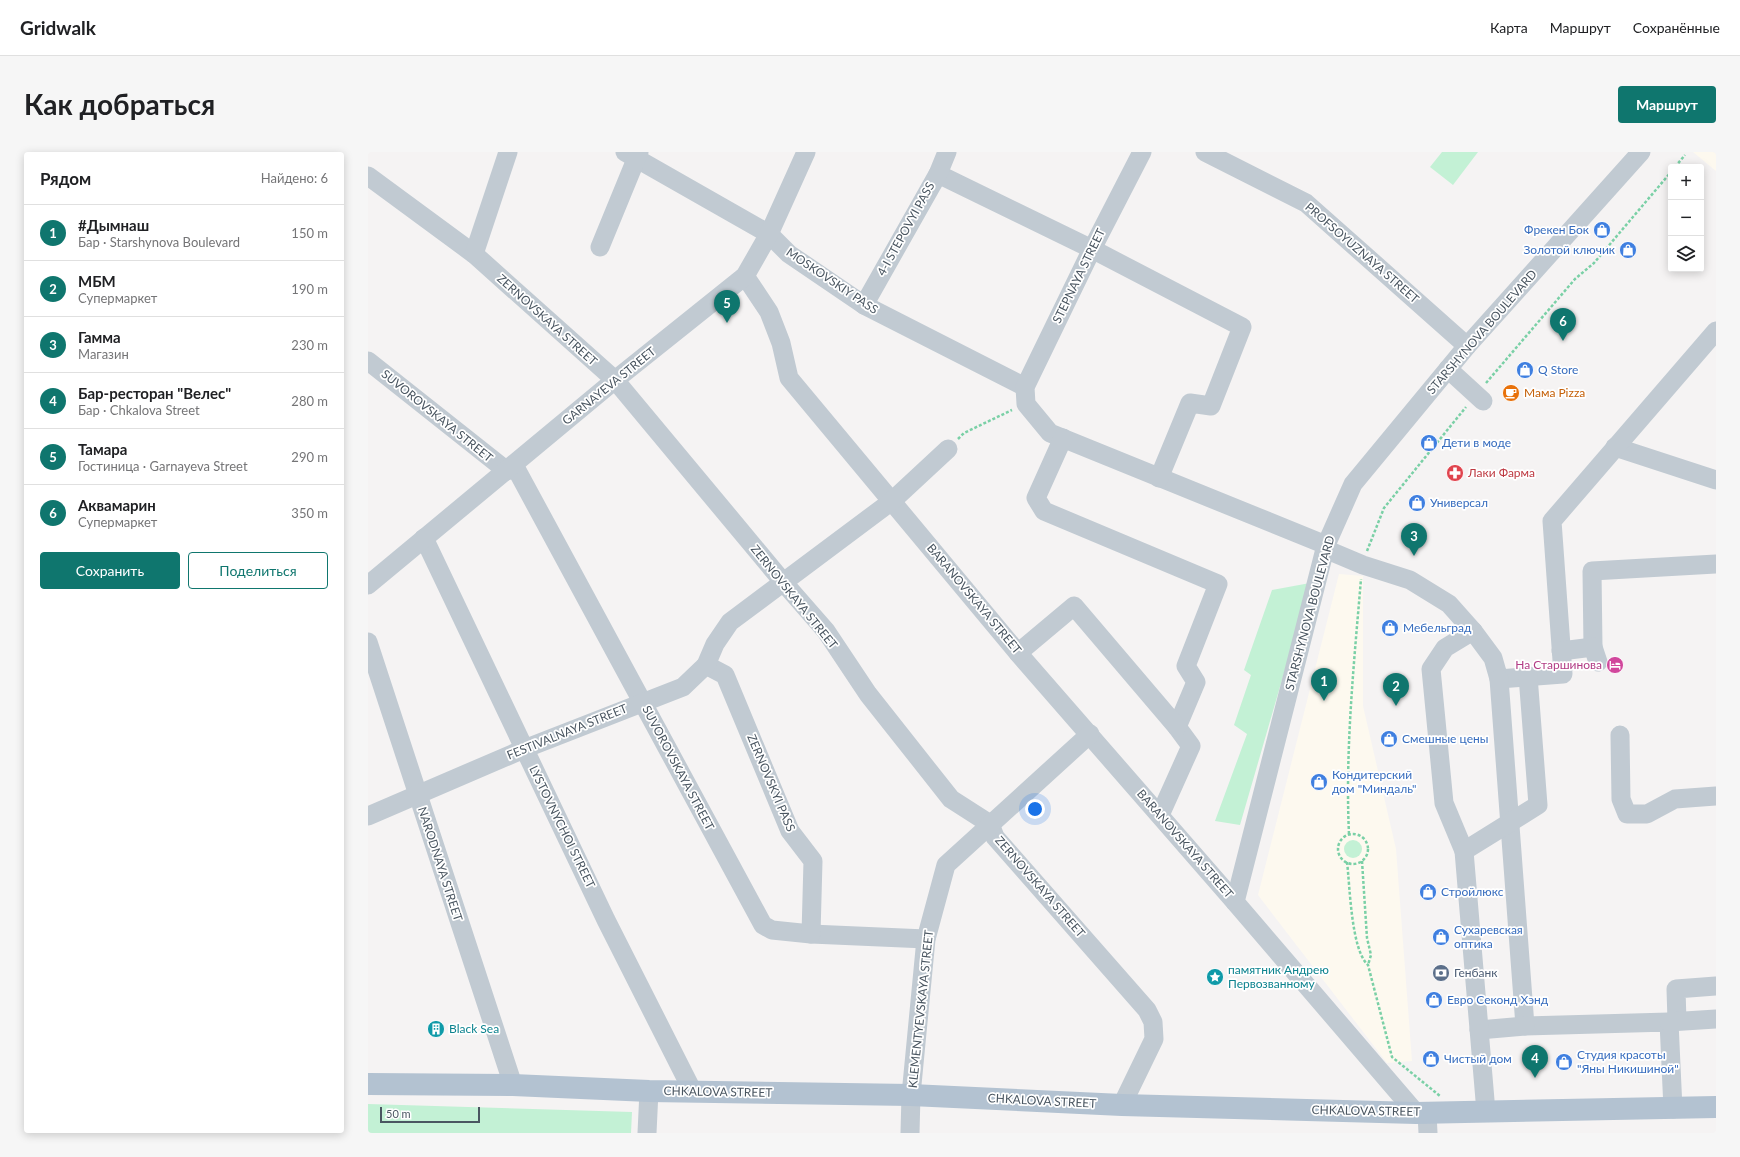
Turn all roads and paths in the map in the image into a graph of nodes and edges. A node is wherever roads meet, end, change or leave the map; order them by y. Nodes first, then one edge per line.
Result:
1 (508, 152) edge
2 (806, 152) edge
3 (947, 152) edge
4 (1142, 152) edge
5 (1205, 152) edge
6 (1641, 152) edge
7 (633, 154) edge
8 (1685, 155) dead end
9 (1678, 164) edge
10 (938, 174) junction
11 (368, 176) edge
12 (1668, 176) edge
13 (769, 234) junction
14 (600, 247) dead end
15 (1092, 249) junction
16 (474, 254) junction
17 (745, 276) junction
18 (864, 305) junction
19 (1716, 331) edge
20 (1467, 346) junction
21 (1708, 352) edge
22 (368, 361) edge
23 (1448, 369) junction
24 (615, 380) junction
25 (1025, 395) junction
26 (1480, 398) junction
27 (1063, 438) junction
28 (1615, 447) junction
29 (948, 449) joint
30 (510, 468) junction
31 (1159, 478) junction
32 (1716, 480) edge
33 (892, 501) junction
34 (424, 538) junction
35 (1326, 547) junction
36 (1716, 564) edge
37 (1362, 565) junction
38 (784, 583) junction
39 (368, 585) edge
40 (1473, 631) junction
41 (368, 642) edge
42 (1561, 651) junction
43 (1018, 653) junction
44 (706, 665) junction
45 (1528, 676) junction
46 (1498, 679) junction
47 (642, 702) junction
48 (1177, 727) junction
49 (1090, 734) junction
50 (1620, 735) dead end
51 (524, 749) junction
52 (417, 795) junction
53 (1716, 796) edge
54 (368, 816) edge
55 (1160, 816) junction
56 (1510, 823) junction
57 (990, 824) junction
58 (1349, 834) junction
59 (1464, 851) junction
60 (1362, 861) junction
61 (1347, 862) junction
62 (1235, 902) junction
63 (811, 934) junction
64 (926, 939) junction
65 (1368, 965) junction
66 (1716, 986) edge
67 (1716, 1019) edge
68 (1673, 1022) junction
69 (1525, 1026) junction
70 (1479, 1030) junction
71 (368, 1084) edge
72 (513, 1086) junction
73 (649, 1091) junction
74 (693, 1092) junction
75 (911, 1095) junction
76 (1122, 1105) junction
77 (1716, 1107) edge
78 (1673, 1109) junction
79 (1486, 1112) junction
80 (1458, 1113) junction
81 (1424, 1119) edge
82 (647, 1133) edge
83 (910, 1133) edge

1 - 16 street
2 - 13 street, GARNAYEVA STREET
3 - 10 street, 4-I STEPOVYI PASS
4 - 15 street, STEPNAYA STREET
5 - 20 street, PROFSOYUZNAYA STREET
6 - 20 street, STARSHYNOVA BOULEVARD
7 - 13 street, MOSKOVSKIY PASS
7 - 14 street
8 - 9 path
10 - 15 street
10 - 18 street, 4-I STEPOVYI PASS
11 - 16 street, ZERNOVSKAYA STREET
12 - 26 path
13 - 17 street, GARNAYEVA STREET
13 - 18 street, MOSKOVSKIY PASS
15 - 25 street, STEPNAYA STREET
15 - 31 street
16 - 24 street, ZERNOVSKAYA STREET
17 - 24 street, GARNAYEVA STREET
17 - 33 street, BARANOVSKAYA STREET
18 - 25 street, MOSKOVSKIY PASS
19 - 21 street
20 - 23 street, STARSHYNOVA BOULEVARD
21 - 28 street
22 - 30 street, SUVOROVSKAYA STREET
23 - 26 street
23 - 35 street, STARSHYNOVA BOULEVARD
24 - 30 street, GARNAYEVA STREET
24 - 38 street, ZERNOVSKAYA STREET
25 - 27 street
25 - 29 path
26 - 37 path
27 - 31 street
27 - 48 street
28 - 32 street
28 - 42 street
29 - 33 street, FESTIVALNAYA STREET
30 - 34 street, GARNAYEVA STREET
30 - 47 street, SUVOROVSKAYA STREET
31 - 35 street
33 - 38 street, FESTIVALNAYA STREET
33 - 43 street, BARANOVSKAYA STREET
34 - 39 street, GARNAYEVA STREET
34 - 51 street, LYSTOVNYCHOI STREET
35 - 37 street
35 - 62 street, STARSHYNOVA BOULEVARD
36 - 42 street
37 - 40 street
37 - 58 path
38 - 44 street, FESTIVALNAYA STREET
38 - 57 street, ZERNOVSKAYA STREET
40 - 46 street
40 - 59 street
41 - 52 street, NARODNAYA STREET
42 - 45 street
43 - 48 street
43 - 49 street, BARANOVSKAYA STREET
44 - 47 street, FESTIVALNAYA STREET
44 - 63 street, ZERNOVSKYI PASS
45 - 46 street
45 - 56 street
46 - 56 street
47 - 51 street, FESTIVALNAYA STREET
47 - 63 street, SUVOROVSKAYA STREET
48 - 55 street
49 - 55 street, BARANOVSKAYA STREET
49 - 57 street, KLEMENTYEVSKAYA STREET
50 - 53 street
51 - 52 street, FESTIVALNAYA STREET
51 - 74 street, LYSTOVNYCHOI STREET
52 - 54 street, FESTIVALNAYA STREET
52 - 72 street, NARODNAYA STREET
55 - 62 street, BARANOVSKAYA STREET
56 - 59 street
56 - 69 street
57 - 64 street, KLEMENTYEVSKAYA STREET
57 - 76 street, ZERNOVSKAYA STREET
58 - 60 path
58 - 61 path
59 - 70 street
60 - 61 path
60 - 65 path
61 - 65 path
62 - 81 street
63 - 64 street, SUVOROVSKAYA STREET
64 - 75 street, KLEMENTYEVSKAYA STREET
65 - 80 path
66 - 68 street
67 - 68 street
68 - 69 street
68 - 78 street
69 - 70 street
70 - 79 street
71 - 72 main road, CHKALOVA STREET
72 - 73 main road, CHKALOVA STREET
73 - 74 main road, CHKALOVA STREET
73 - 82 street
74 - 75 main road, CHKALOVA STREET
75 - 76 main road, CHKALOVA STREET
75 - 83 street, KLEMENTYEVSKAYA STREET
76 - 81 main road, CHKALOVA STREET
77 - 78 main road, CHKALOVA STREET
78 - 79 main road, CHKALOVA STREET
79 - 80 main road, CHKALOVA STREET
80 - 81 main road, CHKALOVA STREET

